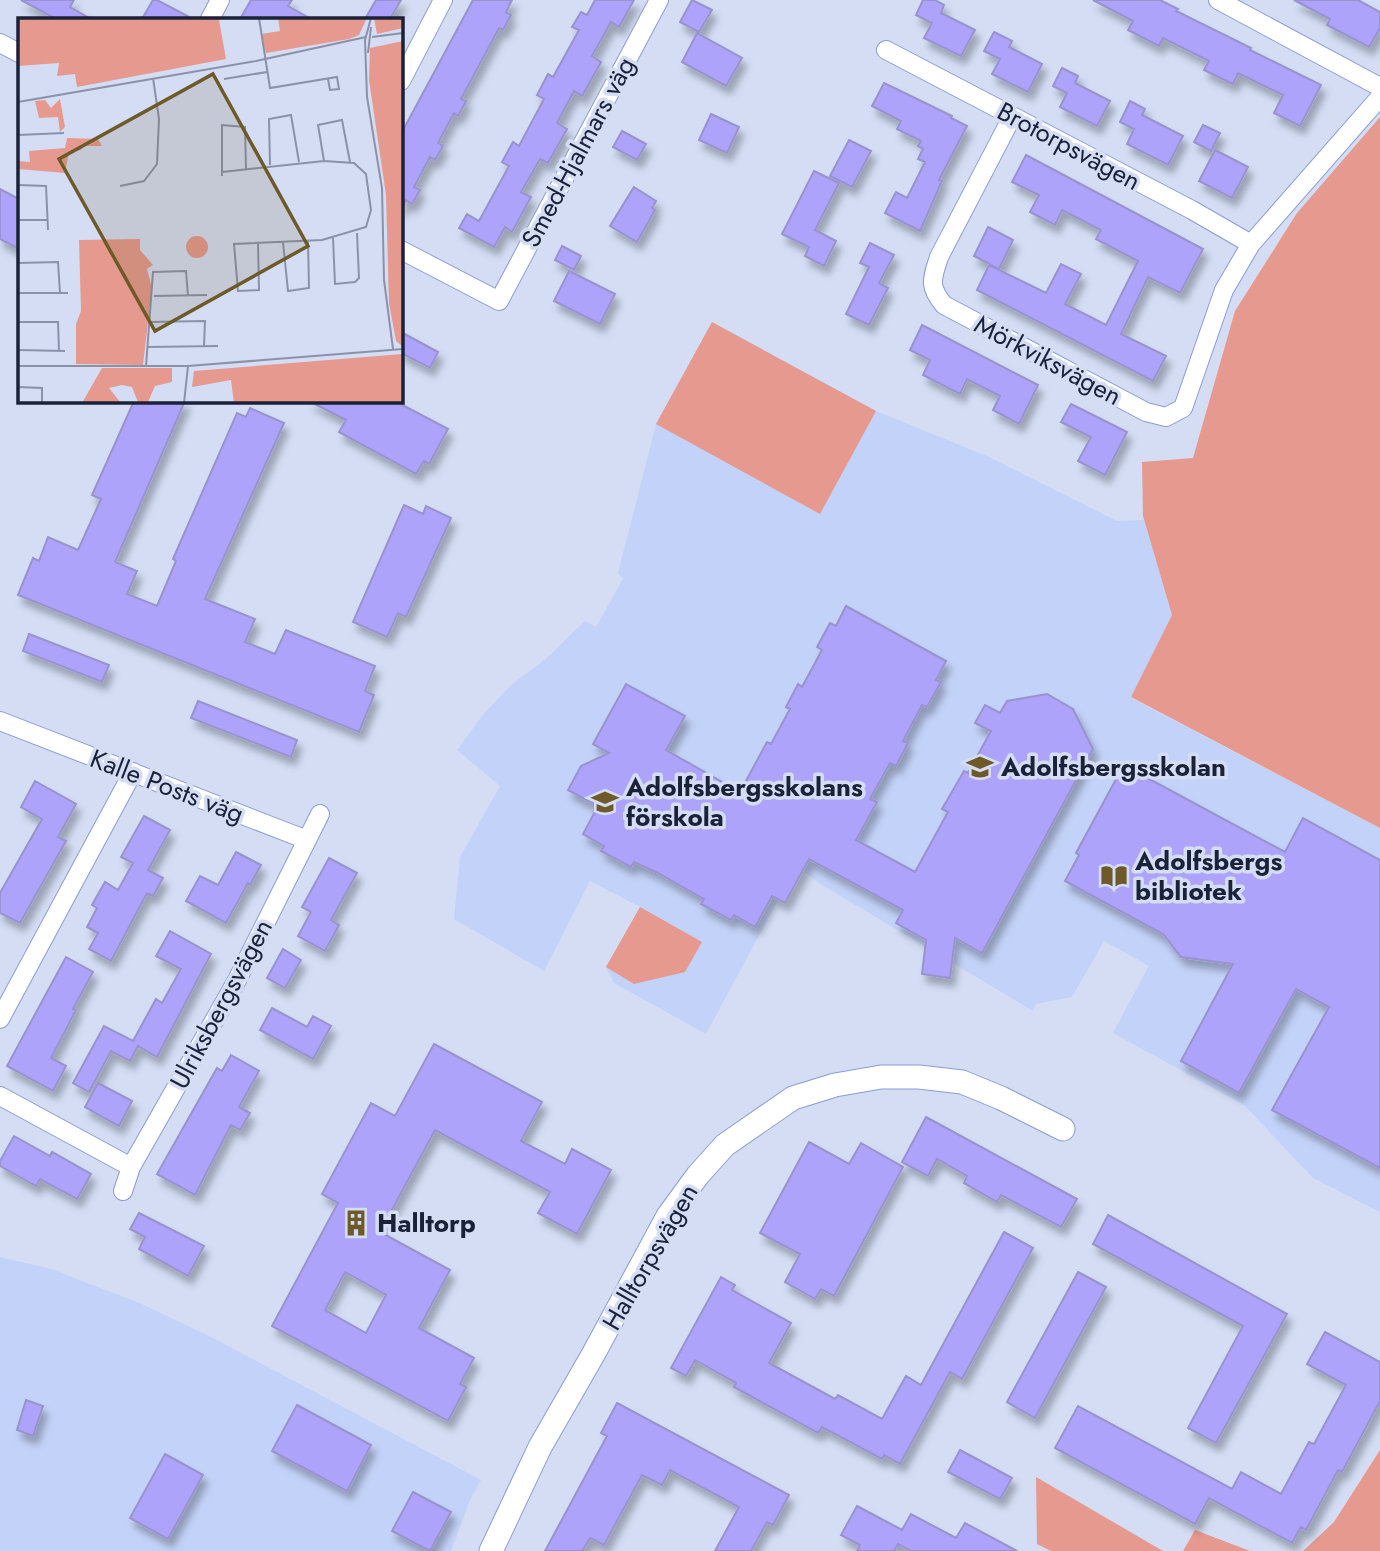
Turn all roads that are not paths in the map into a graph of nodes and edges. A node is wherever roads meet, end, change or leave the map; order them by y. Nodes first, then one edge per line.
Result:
1 (220, 0) edge
2 (443, 0) edge
3 (659, 0) edge
4 (1218, 0) edge
5 (211, 18) edge
6 (0, 43) edge
7 (886, 50) dead end
8 (18, 52) edge
9 (402, 78) edge
10 (1380, 87) edge
11 (1380, 97) edge
12 (1012, 117) junction
13 (1251, 244) junction
14 (402, 251) edge
15 (0, 722) edge
16 (133, 772) junction
17 (320, 814) dead end
18 (307, 840) junction
19 (0, 1019) edge
20 (0, 1096) edge
21 (1063, 1129) dead end
22 (131, 1167) junction
23 (122, 1191) dead end
24 (491, 1551) edge

1 - 5 street
2 - 9 street
3 - 14 street, Smed-Hjalmars väg
4 - 10 street
6 - 8 street
7 - 12 street, Brotorpsvägen
11 - 13 street
12 - 13 street, Brotorpsvägen
12 - 13 street, Mörkviksvägen
15 - 16 street, Kalle Posts väg
16 - 18 street, Kalle Posts väg
16 - 19 street
17 - 18 street
18 - 22 street, Ulriksbergsvägen
20 - 22 street
21 - 24 street, Halltorpsvägen
22 - 23 street, Ulriksbergsvägen

